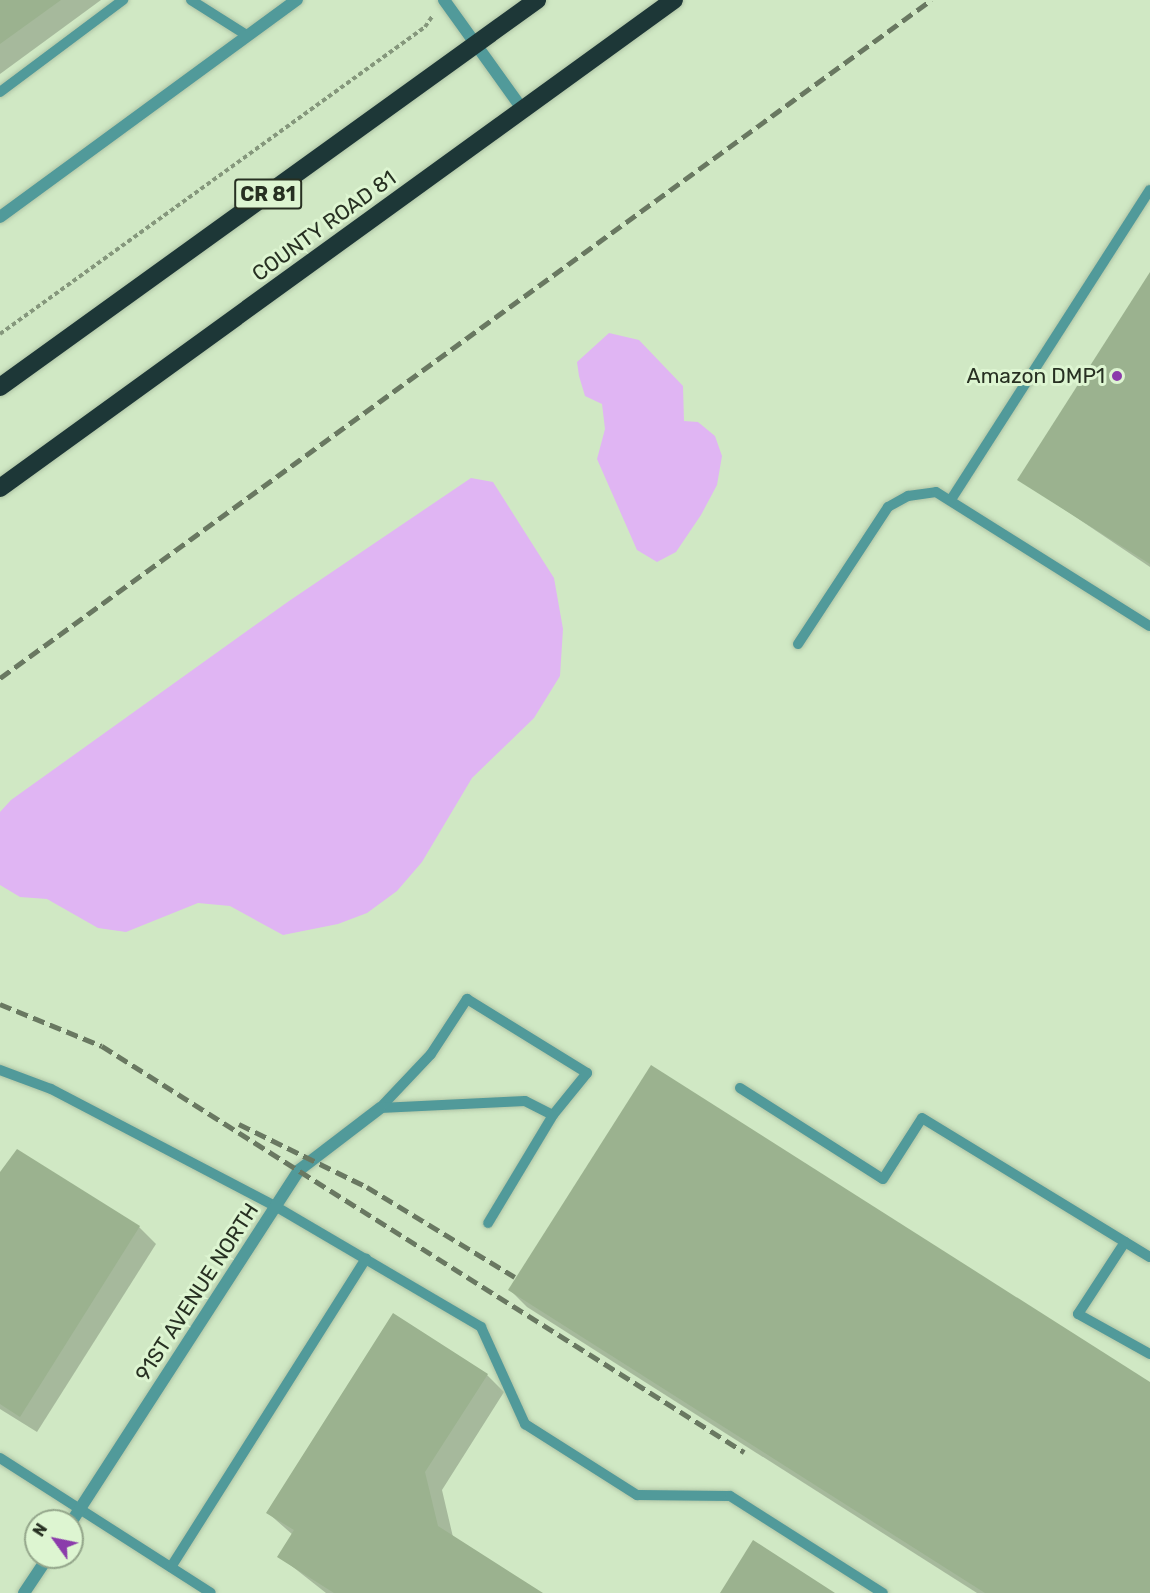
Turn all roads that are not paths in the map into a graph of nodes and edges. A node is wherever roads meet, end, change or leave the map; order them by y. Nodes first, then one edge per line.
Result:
1 (123, 0) edge
2 (191, 0) edge
3 (297, 0) edge
4 (444, 0) edge
5 (537, 0) edge
6 (674, 0) edge
7 (248, 36) junction
8 (476, 44) junction
9 (0, 92) edge
10 (523, 110) junction
11 (1150, 190) edge
12 (0, 217) edge
13 (0, 387) edge
14 (0, 488) edge
15 (952, 498) junction
16 (1150, 626) edge
17 (798, 644) dead end
18 (0, 1070) edge
19 (740, 1088) dead end
20 (380, 1108) junction
21 (553, 1115) junction
22 (275, 1206) junction
23 (488, 1224) dead end
24 (1125, 1242) junction
25 (1150, 1257) edge
26 (366, 1259) junction
27 (1150, 1354) edge
28 (0, 1458) edge
29 (81, 1508) junction
30 (171, 1567) junction
31 (40, 1569) edge
32 (24, 1593) edge
33 (211, 1593) edge
34 (883, 1593) edge

1 - 9 lane
2 - 7 lane
3 - 7 street
4 - 8 street
5 - 8 highway, CR 81
6 - 10 highway, COUNTY ROAD 81
7 - 12 street
8 - 10 street
8 - 13 highway, CR 81
10 - 14 highway, COUNTY ROAD 81
11 - 15 lane
15 - 16 lane
15 - 17 lane
18 - 22 lane
19 - 24 lane
20 - 21 lane
20 - 21 lane
20 - 22 street, 91ST AVENUE NORTH
21 - 23 lane
22 - 26 lane
22 - 29 street, 91ST AVENUE NORTH
24 - 25 lane
24 - 27 lane
26 - 30 lane
26 - 34 lane
28 - 29 lane
29 - 30 lane
30 - 33 lane
31 - 32 street

